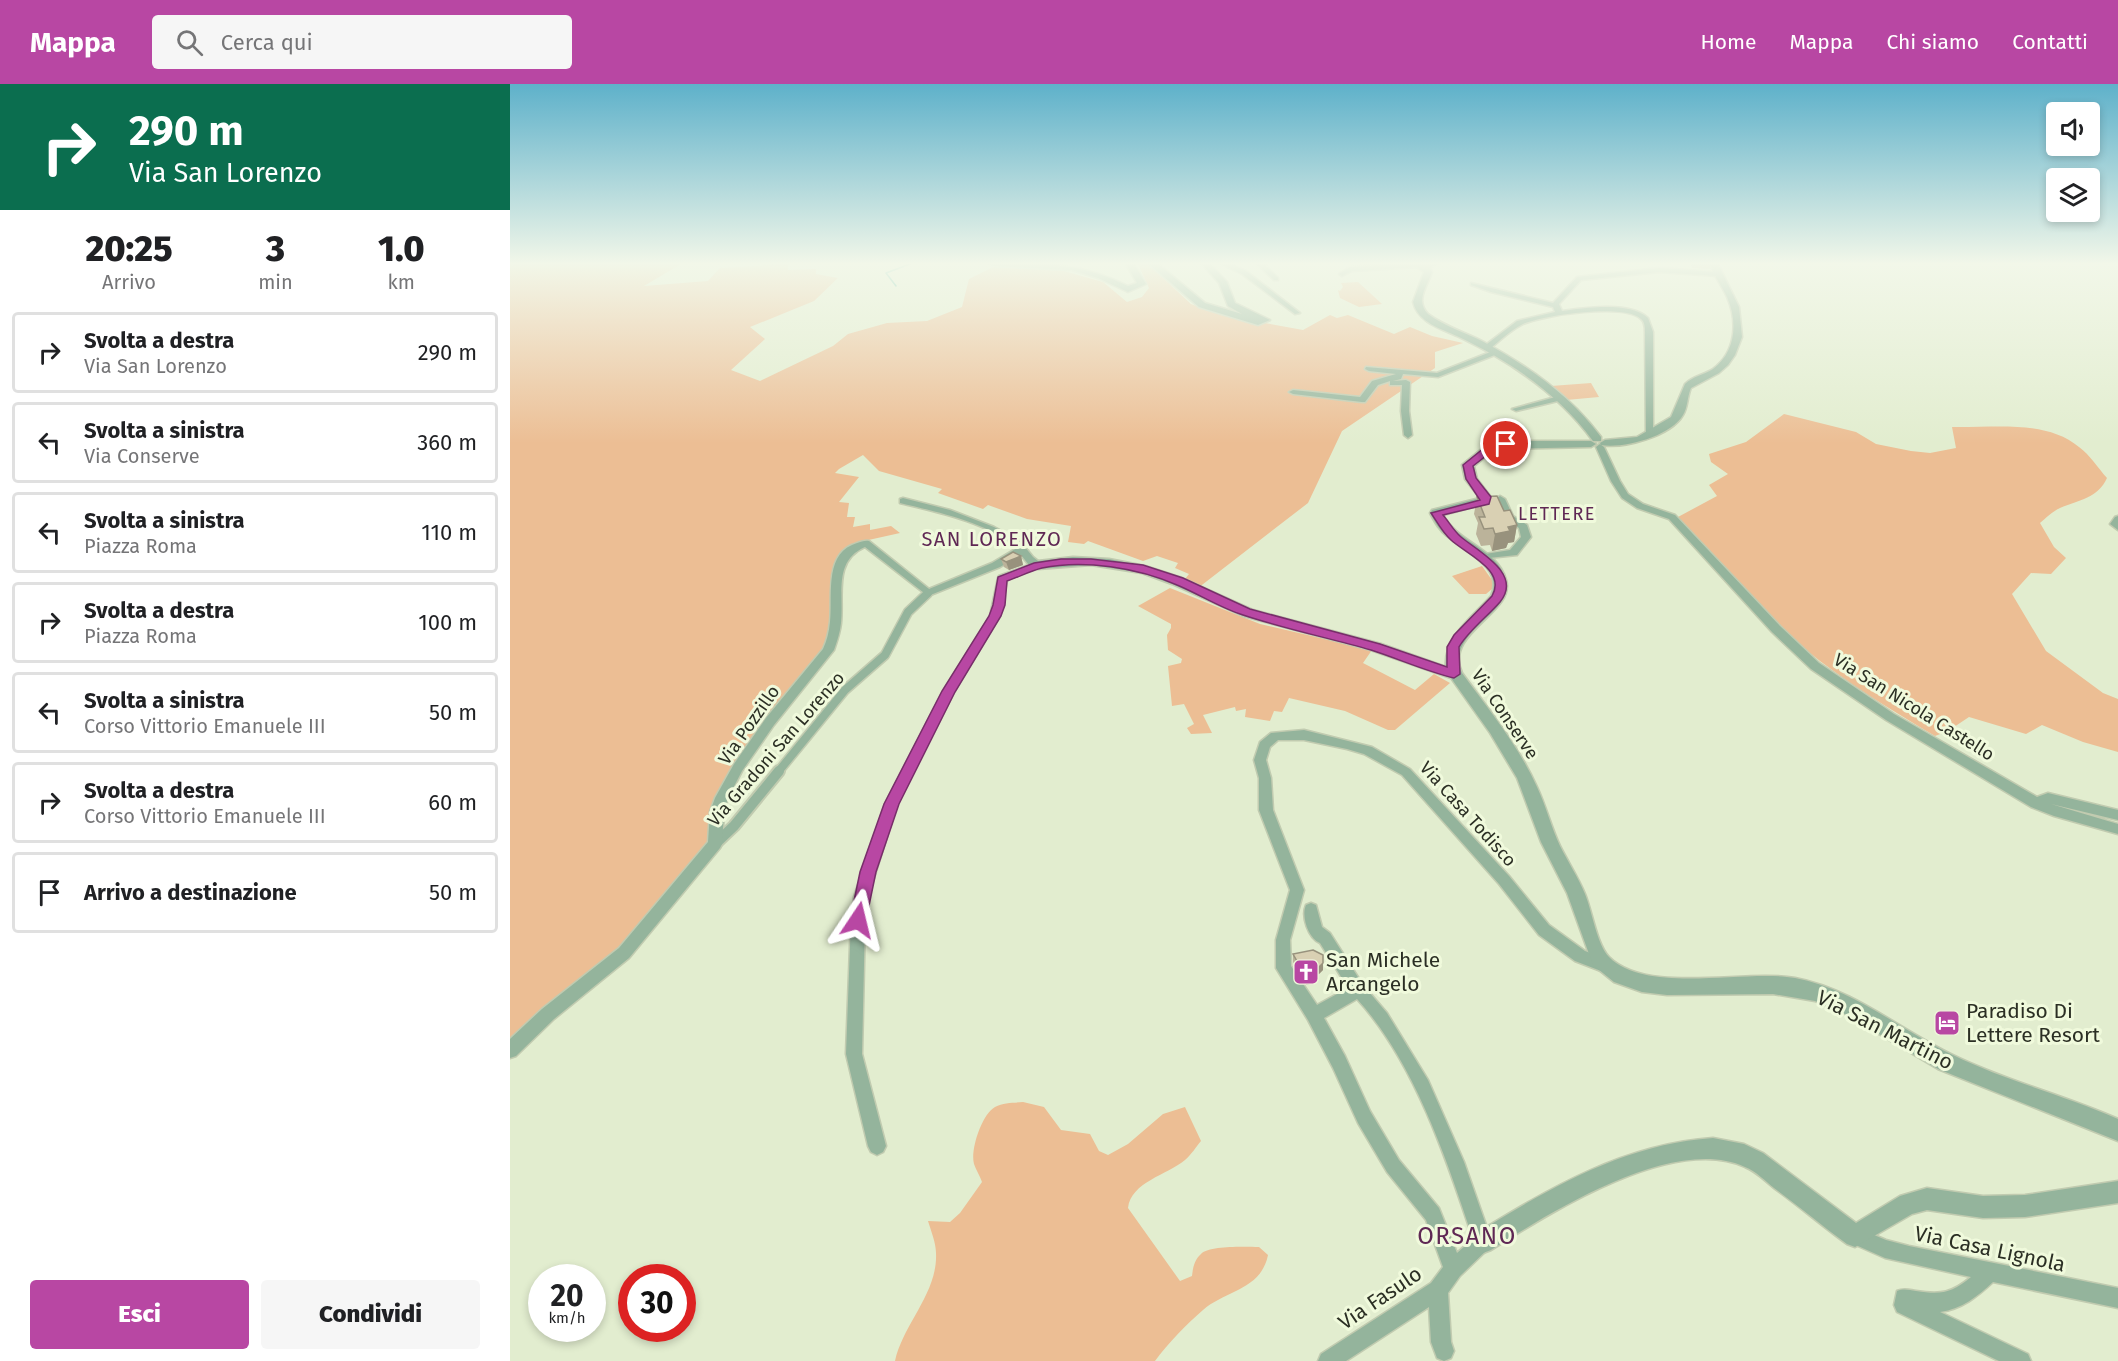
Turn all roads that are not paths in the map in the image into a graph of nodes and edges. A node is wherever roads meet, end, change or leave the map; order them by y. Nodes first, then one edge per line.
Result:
1 (1439, 324) edge
2 (1519, 324) edge
3 (1646, 324) edge
4 (1738, 324) edge
5 (1487, 347) junction
6 (1496, 353) junction
7 (1369, 369) dead end
8 (1400, 373) junction
9 (1374, 385) junction
10 (1293, 392) dead end
11 (1559, 398) junction
12 (1516, 409) dead end
13 (1650, 432) junction
14 (1408, 435) dead end
15 (1598, 443) junction
16 (1500, 499) edge
17 (903, 501) dead end
18 (2118, 519) edge
19 (2118, 527) edge
20 (1022, 550) junction
21 (1483, 557) junction
22 (998, 564) junction
23 (1038, 565) junction
24 (1003, 578) junction
25 (928, 593) junction
26 (1454, 674) junction
27 (2036, 803) junction
28 (2118, 815) edge
29 (2118, 829) edge
30 (715, 844) junction
31 (1311, 909) dead end
32 (1601, 964) junction
33 (1358, 990) junction
34 (1314, 1015) junction
35 (510, 1050) edge
36 (2118, 1130) edge
37 (877, 1146) dead end
38 (2118, 1192) edge
39 (1855, 1236) junction
40 (1483, 1242) junction
41 (1453, 1269) junction
42 (1989, 1274) junction
43 (1438, 1290) junction
44 (2118, 1298) edge
45 (1444, 1351) dead end
46 (1328, 1361) edge
47 (2021, 1361) edge

1 - 5 street
2 - 5 street
3 - 13 street
4 - 13 street
5 - 6 street
6 - 8 street
6 - 11 street
7 - 8 street
8 - 9 street
9 - 10 street
9 - 14 street
11 - 12 street
11 - 15 street
13 - 15 street
15 - 21 street
15 - 27 street, Via San Nicola Castello
16 - 21 street
17 - 20 street
18 - 19 street
20 - 22 street
20 - 23 street
21 - 26 street, Via Conserve
22 - 24 street
22 - 25 street
23 - 24 street
23 - 26 street
24 - 37 street
25 - 30 street, Via Gradoni San Lorenzo
25 - 30 street, Via Pozzillo
26 - 32 street, Via Conserve
27 - 28 street
27 - 29 street, Via San Nicola Castello
30 - 35 street
31 - 33 street
32 - 34 street, Via Casa Todisco
32 - 36 street, Via San Martino
33 - 34 street
33 - 40 street
34 - 41 street
38 - 39 street
39 - 40 street
39 - 42 street, Via Casa Lignola
40 - 41 street, Via Fasulo
41 - 43 street, Via Fasulo
42 - 44 street, Via Casa Lignola
42 - 47 street
43 - 45 street
43 - 46 street, Via Fasulo

